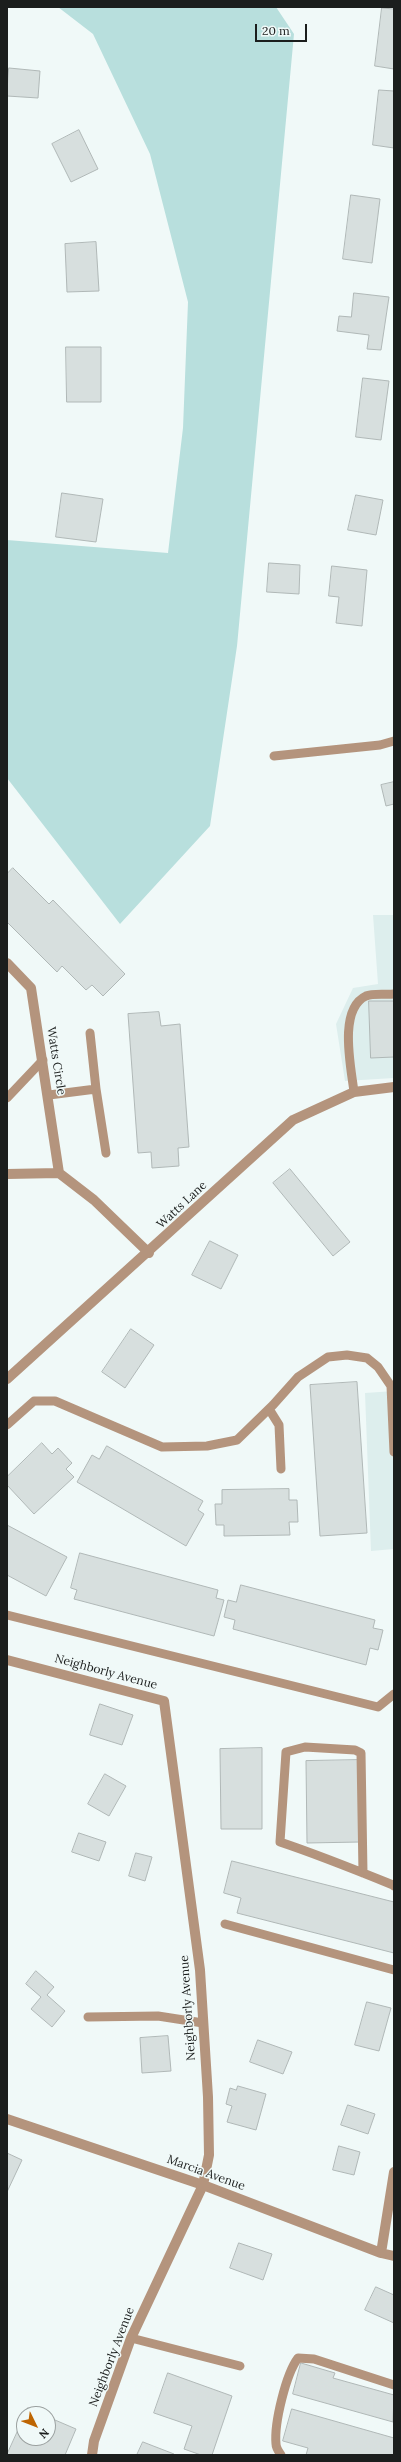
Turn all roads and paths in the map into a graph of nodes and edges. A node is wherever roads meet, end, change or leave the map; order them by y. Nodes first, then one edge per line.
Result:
1 (394, 741) edge
2 (274, 756) dead end
3 (7, 963) edge
4 (394, 994) edge
5 (90, 1033) dead end
6 (43, 1060) junction
7 (394, 1087) edge
8 (96, 1089) junction
9 (354, 1092) junction
10 (49, 1095) junction
11 (7, 1098) edge
12 (106, 1153) dead end
13 (59, 1173) junction
14 (7, 1174) edge
15 (149, 1253) junction
16 (7, 1379) edge
17 (269, 1409) junction
18 (7, 1425) edge
19 (394, 1452) edge
20 (281, 1469) dead end
21 (7, 1615) edge
22 (7, 1660) edge
23 (394, 1694) edge
24 (363, 1873) junction
25 (394, 1886) edge
26 (225, 1924) dead end
27 (394, 1970) edge
28 (88, 2017) dead end
29 (203, 2023) junction
30 (7, 2119) edge
31 (394, 2172) edge
32 (204, 2185) junction
33 (382, 2253) junction
34 (394, 2256) edge
35 (131, 2338) junction
36 (240, 2366) dead end
37 (394, 2385) edge
38 (92, 2455) edge
39 (281, 2455) edge

1 - 2 lane
3 - 6 street, Watts Circle
4 - 9 lane
5 - 8 lane
6 - 10 street, Watts Circle
6 - 11 lane
7 - 9 street, Watts Lane
8 - 10 lane
8 - 12 lane
9 - 15 street, Watts Lane
10 - 13 street, Watts Circle
13 - 14 street
13 - 15 street
15 - 16 street, Watts Lane
17 - 18 lane
17 - 19 lane
17 - 20 lane
21 - 23 lane
22 - 29 street, Neighborly Avenue
24 - 24 lane
24 - 25 lane
26 - 27 lane
28 - 29 lane
29 - 32 street, Neighborly Avenue
30 - 32 street, Marcia Avenue
31 - 33 street
32 - 33 street, Marcia Avenue
32 - 35 street, Neighborly Avenue
33 - 34 street, Marcia Avenue
35 - 36 lane
35 - 38 street, Neighborly Avenue
37 - 39 lane

